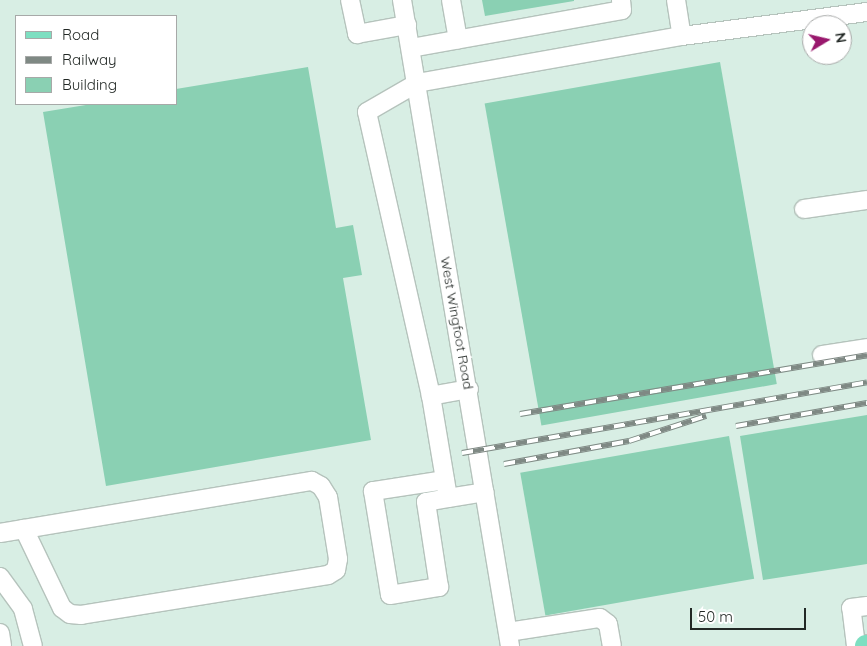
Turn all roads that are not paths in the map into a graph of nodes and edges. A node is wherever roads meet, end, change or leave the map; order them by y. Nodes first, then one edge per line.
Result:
1 (350, 0) edge
2 (402, 0) edge
3 (451, 0) edge
4 (621, 0) edge
5 (676, 0) edge
6 (867, 12) edge
7 (406, 25) junction
8 (682, 36) junction
9 (458, 39) junction
10 (411, 48) junction
11 (417, 84) junction
12 (867, 200) edge
13 (804, 208) dead end
14 (867, 348) edge
15 (822, 355) dead end
16 (469, 389) junction
17 (431, 396) junction
18 (445, 480) junction
19 (423, 483) junction
20 (485, 492) junction
21 (448, 498) junction
22 (426, 502) junction
23 (24, 529) junction
24 (0, 533) edge
25 (0, 577) edge
26 (867, 606) edge
27 (0, 633) edge
28 (509, 639) edge
29 (2, 646) edge
30 (33, 646) edge
31 (612, 646) edge
32 (856, 646) edge

1 - 7 street
2 - 7 street, West Wingfoot Road
3 - 9 street
4 - 9 street
5 - 8 street
6 - 8 street
7 - 10 street, West Wingfoot Road
8 - 11 street
9 - 10 street
10 - 11 street, West Wingfoot Road
11 - 16 street, West Wingfoot Road
11 - 17 street
12 - 13 street
14 - 15 street
16 - 17 street
16 - 20 street, West Wingfoot Road
17 - 18 street
18 - 19 street
18 - 21 street
19 - 22 street
19 - 22 street
20 - 21 street
20 - 28 street, West Wingfoot Road
21 - 22 street
23 - 23 street
23 - 24 street
25 - 30 street
26 - 32 street
27 - 29 street
28 - 31 street

